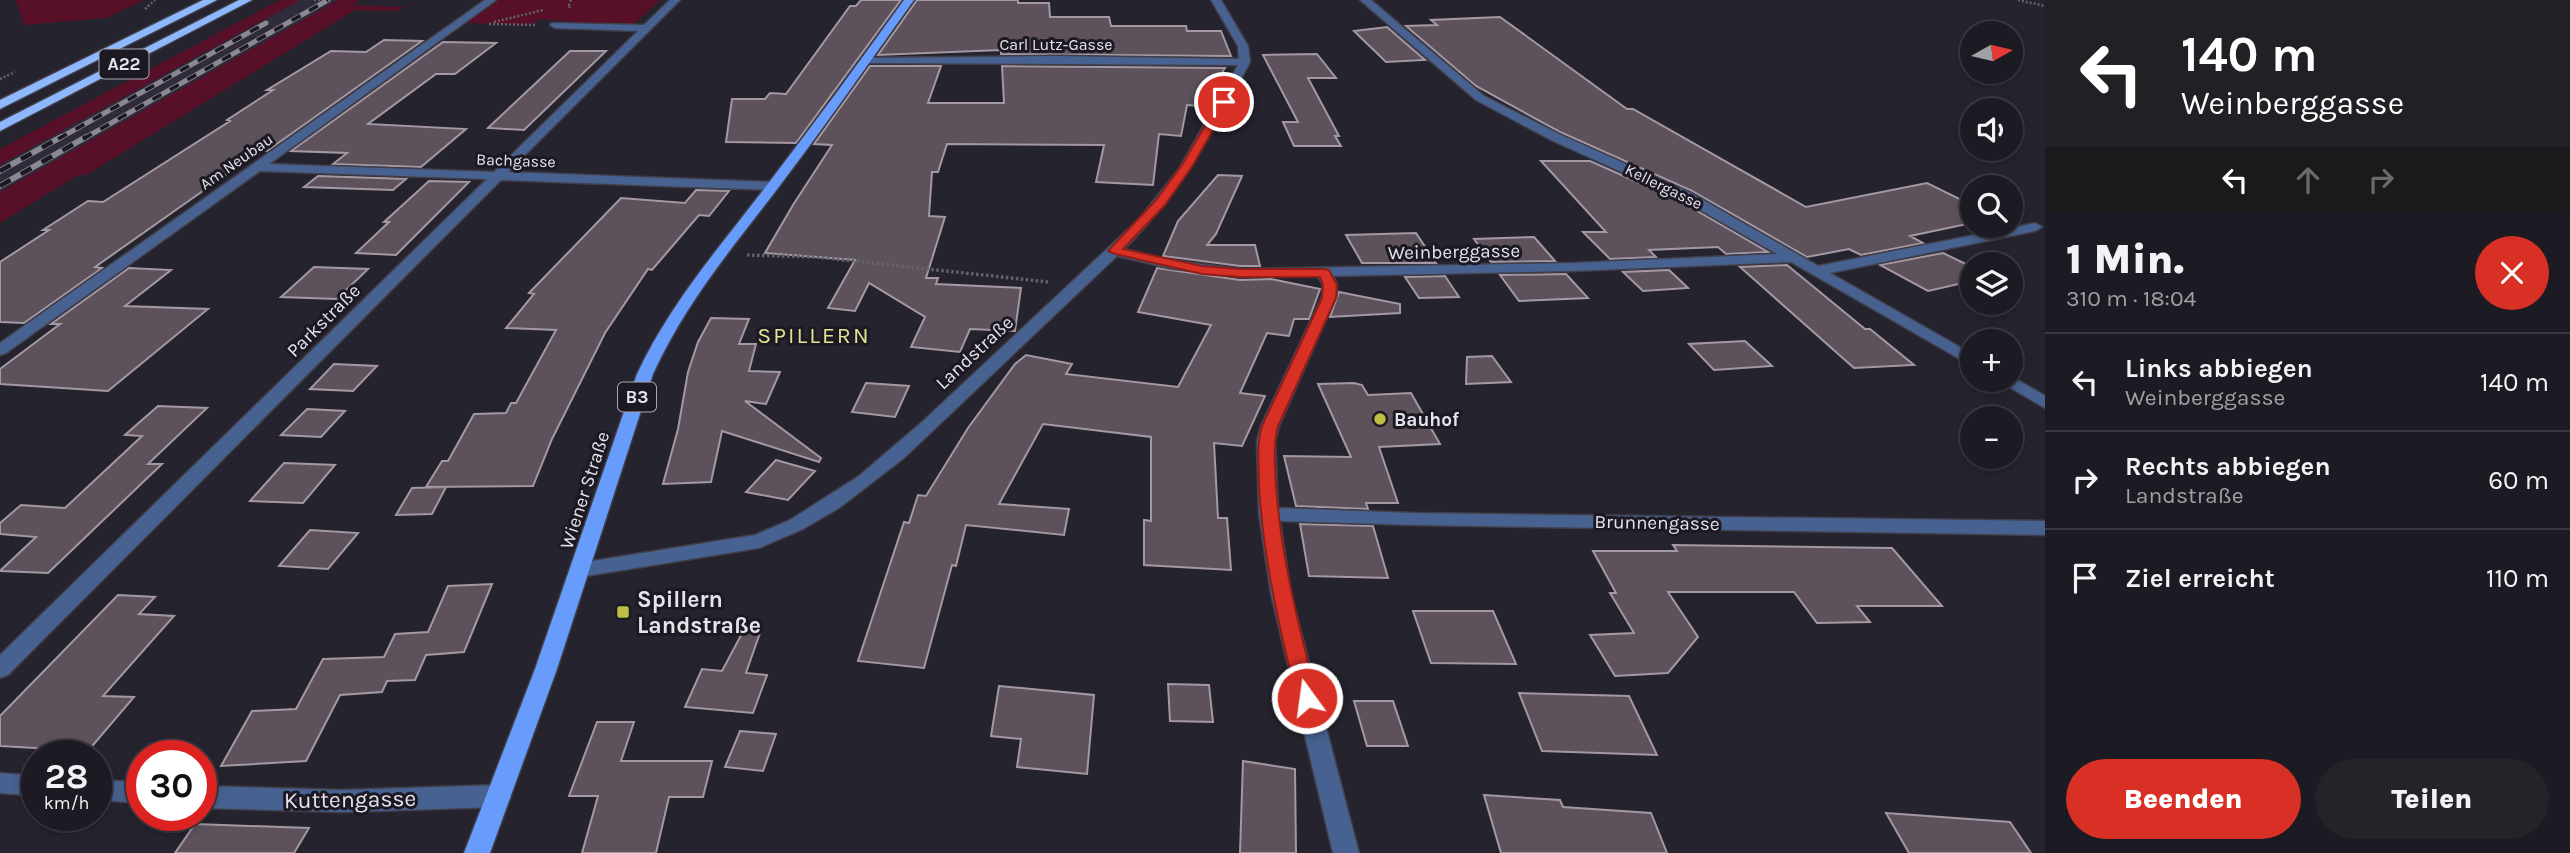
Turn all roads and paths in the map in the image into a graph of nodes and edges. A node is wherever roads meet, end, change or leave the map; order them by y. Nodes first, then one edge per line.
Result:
1 (212, 0) edge
2 (247, 0) edge
3 (316, 0) edge
4 (324, 0) edge
5 (491, 0) edge
6 (675, 0) edge
7 (909, 0) edge
8 (1216, 0) edge
9 (1366, 0) edge
10 (2018, 0) edge
11 (2045, 6) edge
12 (542, 10) dead end
13 (555, 26) joint
14 (646, 28) junction
15 (866, 60) junction
16 (1245, 62) junction
17 (0, 105) edge
18 (0, 127) edge
19 (258, 167) junction
20 (497, 177) junction
21 (773, 186) junction
22 (2035, 227) dead end
23 (1115, 251) junction
24 (722, 254) junction
25 (1796, 258) junction
26 (1817, 271) junction
27 (1324, 273) junction
28 (1075, 287) junction
29 (0, 350) edge
30 (1960, 353) edge
31 (2023, 390) edge
32 (2045, 403) edge
33 (1269, 514) junction
34 (2045, 528) edge
35 (580, 570) junction
36 (0, 668) edge
37 (0, 783) edge
38 (21, 785) edge
39 (499, 796) junction
40 (217, 797) edge
41 (477, 853) edge
42 (1346, 853) edge

1 - 17 highway, A22
2 - 18 highway, A22
3 - 4 path
5 - 19 street, Am Neubau
6 - 14 street, Parkstraße
7 - 15 main road, Wiener Straße / B3
8 - 16 street
9 - 25 street, Kellergasse
10 - 11 path
12 - 13 path
13 - 14 street
14 - 20 street, Parkstraße
15 - 16 street, Carl Lutz-Gasse
15 - 21 main road, Wiener Straße / B3
16 - 23 street, Landstraße
19 - 20 street, Bachgasse
19 - 29 street, Am Neubau
20 - 21 street, Bachgasse
20 - 36 street, Parkstraße
21 - 24 main road, Wiener Straße / B3
22 - 26 street
23 - 27 street, Weinberggasse
23 - 28 street, Landstraße
24 - 28 path
24 - 35 main road, Wiener Straße / B3
25 - 26 street, Kellergasse
25 - 27 street, Weinberggasse
26 - 30 street, Kellergasse
27 - 33 street
28 - 35 street, Landstraße
31 - 32 street
33 - 34 street, Brunnengasse
33 - 42 street
35 - 39 main road, Wiener Straße / B3
37 - 38 street
39 - 40 street, Kuttengasse
39 - 41 main road, Wiener Straße / B3

